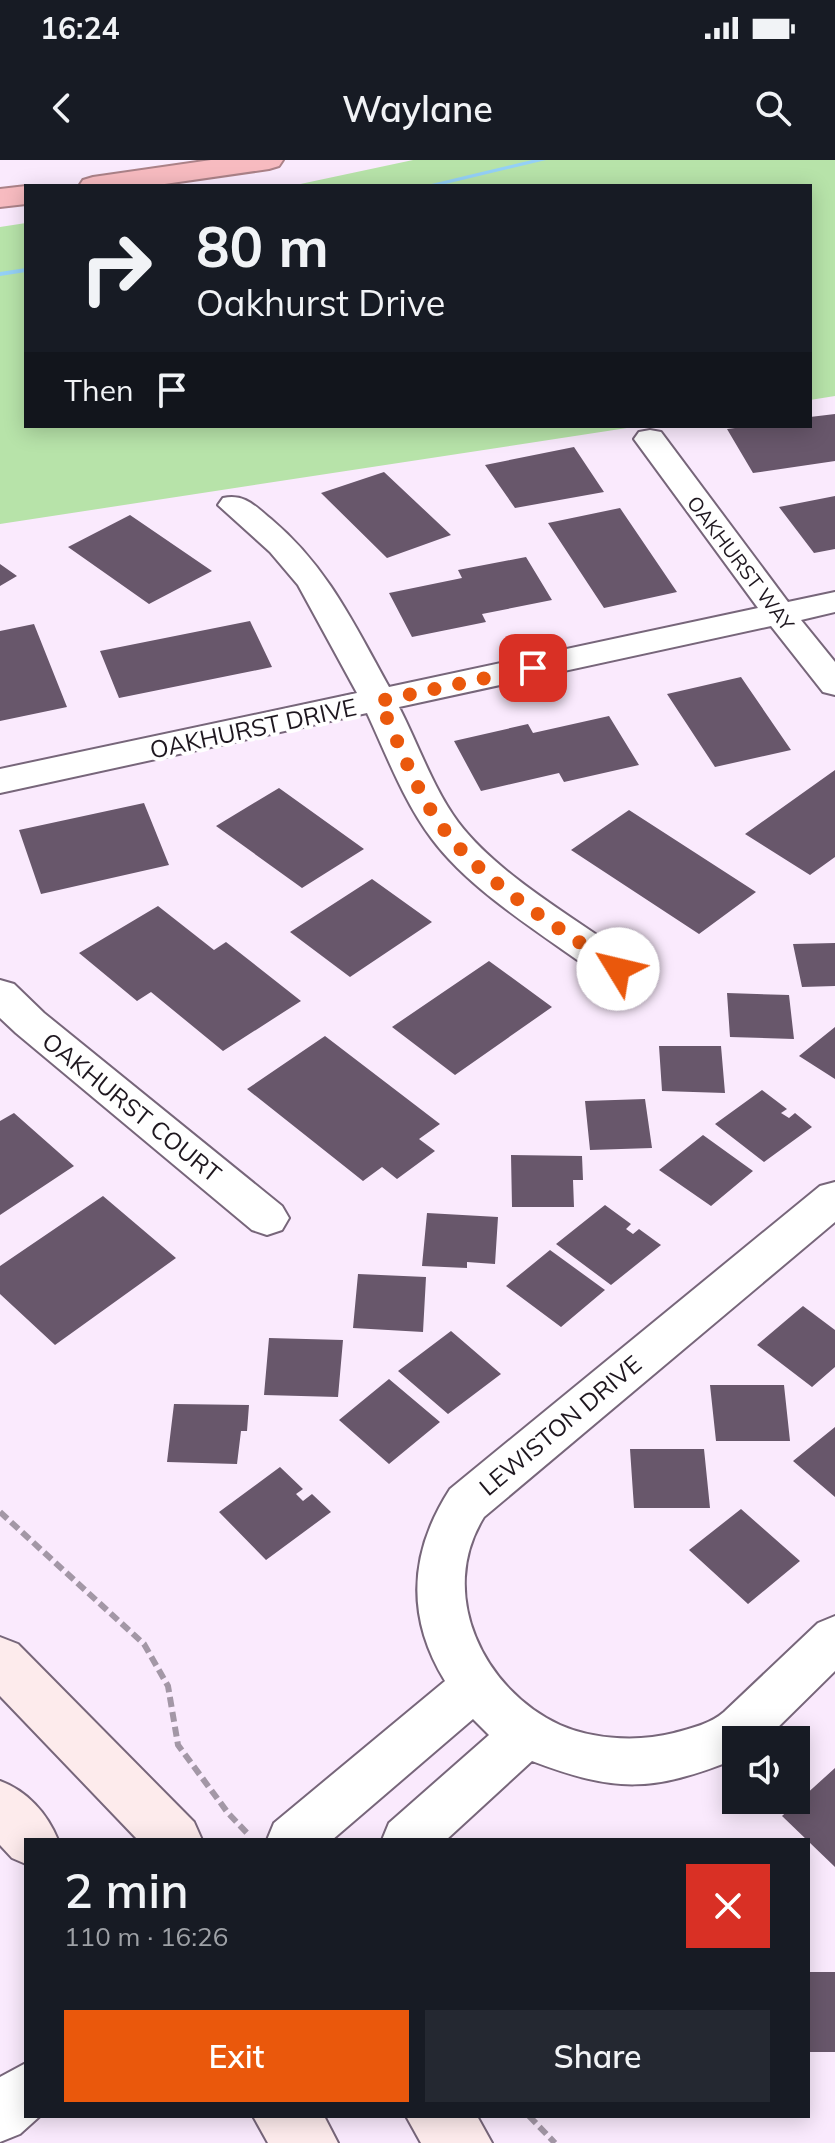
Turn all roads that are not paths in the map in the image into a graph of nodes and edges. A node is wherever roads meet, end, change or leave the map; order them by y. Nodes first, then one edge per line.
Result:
1 (269, 160) edge
2 (107, 184) edge
3 (24, 195) edge
4 (0, 198) edge
5 (650, 439) dead end
6 (234, 505) dead end
7 (835, 602) edge
8 (780, 615) junction
9 (835, 684) edge
10 (379, 701) junction
11 (0, 781) edge
12 (618, 969) dead end
13 (0, 994) edge
14 (835, 1198) edge
15 (267, 1218) dead end
16 (835, 1638) edge
17 (0, 1660) edge
18 (500, 1712) junction
19 (0, 1806) edge
20 (29, 1838) edge
21 (173, 1838) edge
22 (296, 1838) edge
23 (409, 1838) edge
24 (24, 2093) edge
25 (0, 2114) edge
26 (285, 2118) edge
27 (438, 2118) edge
28 (308, 2143) edge
29 (462, 2143) edge

1 - 2 highway
3 - 4 highway
5 - 8 street, OAKHURST WAY
6 - 10 street
7 - 8 street, OAKHURST DRIVE
8 - 9 street, OAKHURST WAY
8 - 10 street, OAKHURST DRIVE
10 - 11 street, OAKHURST DRIVE
10 - 12 street
13 - 15 street, OAKHURST COURT
14 - 18 street, LEWISTON DRIVE
16 - 18 street
17 - 21 main road
18 - 22 street
18 - 23 street
19 - 20 main road
24 - 25 street
26 - 28 main road
27 - 29 main road

